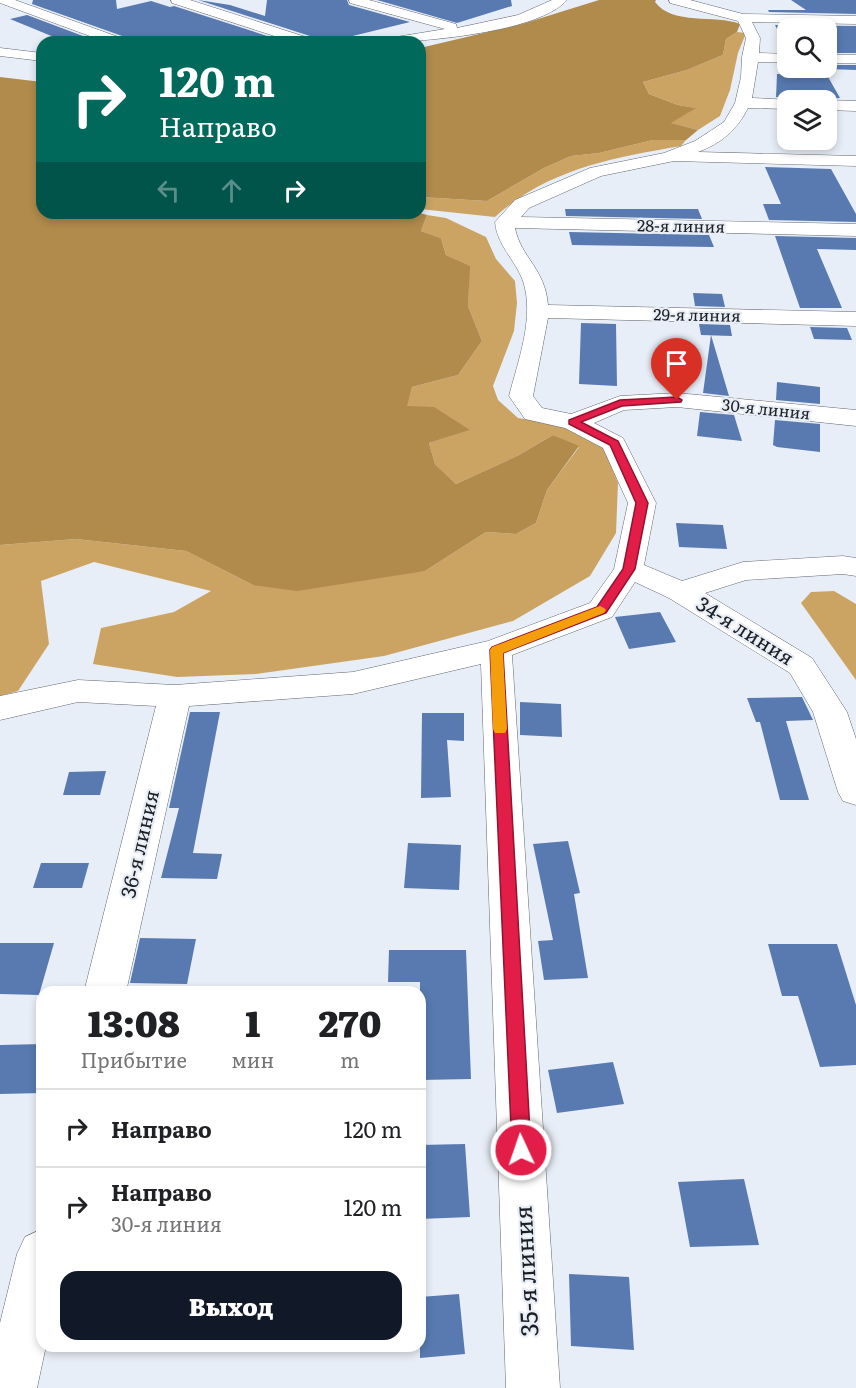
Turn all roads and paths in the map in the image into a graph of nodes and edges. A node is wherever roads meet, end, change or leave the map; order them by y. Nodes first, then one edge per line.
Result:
1 (3, 0) edge
2 (177, 0) edge
3 (355, 0) edge
4 (532, 0) edge
5 (675, 0) edge
6 (693, 0) edge
7 (557, 3) edge
8 (743, 18) junction
9 (856, 20) edge
10 (461, 30) junction
11 (102, 36) edge
12 (288, 36) edge
13 (426, 36) edge
14 (0, 52) edge
15 (36, 56) edge
16 (749, 57) junction
17 (777, 58) edge
18 (837, 58) edge
19 (856, 59) edge
20 (743, 103) junction
21 (777, 104) edge
22 (837, 105) edge
23 (856, 106) edge
24 (669, 157) junction
25 (856, 161) edge
26 (506, 222) junction
27 (856, 230) edge
28 (538, 311) junction
29 (856, 319) edge
30 (856, 418) edge
31 (573, 422) junction
32 (856, 567) edge
33 (629, 569) junction
34 (680, 591) junction
35 (496, 650) junction
36 (175, 696) junction
37 (0, 708) edge
38 (856, 792) edge
39 (106, 986) edge
40 (36, 1279) edge
41 (10, 1388) edge
42 (533, 1388) edge

1 - 11 street
2 - 12 street
3 - 10 street
4 - 7 street
5 - 6 street
5 - 8 street
7 - 10 street
8 - 9 street
8 - 16 street
10 - 13 street
14 - 15 street
16 - 17 street
16 - 20 street
18 - 19 street
20 - 21 street
20 - 24 street
22 - 23 street
24 - 25 street
24 - 26 street
26 - 27 street, 28-я линия
26 - 28 street
28 - 29 street, 29-я линия
28 - 31 street
30 - 31 street, 30-я линия
31 - 33 street
32 - 34 street
33 - 34 street, 34-я линия
33 - 35 street
34 - 38 street, 34-я линия
35 - 36 street
35 - 42 street, 35-я линия
36 - 37 street
36 - 39 street, 36-я линия
40 - 41 street

